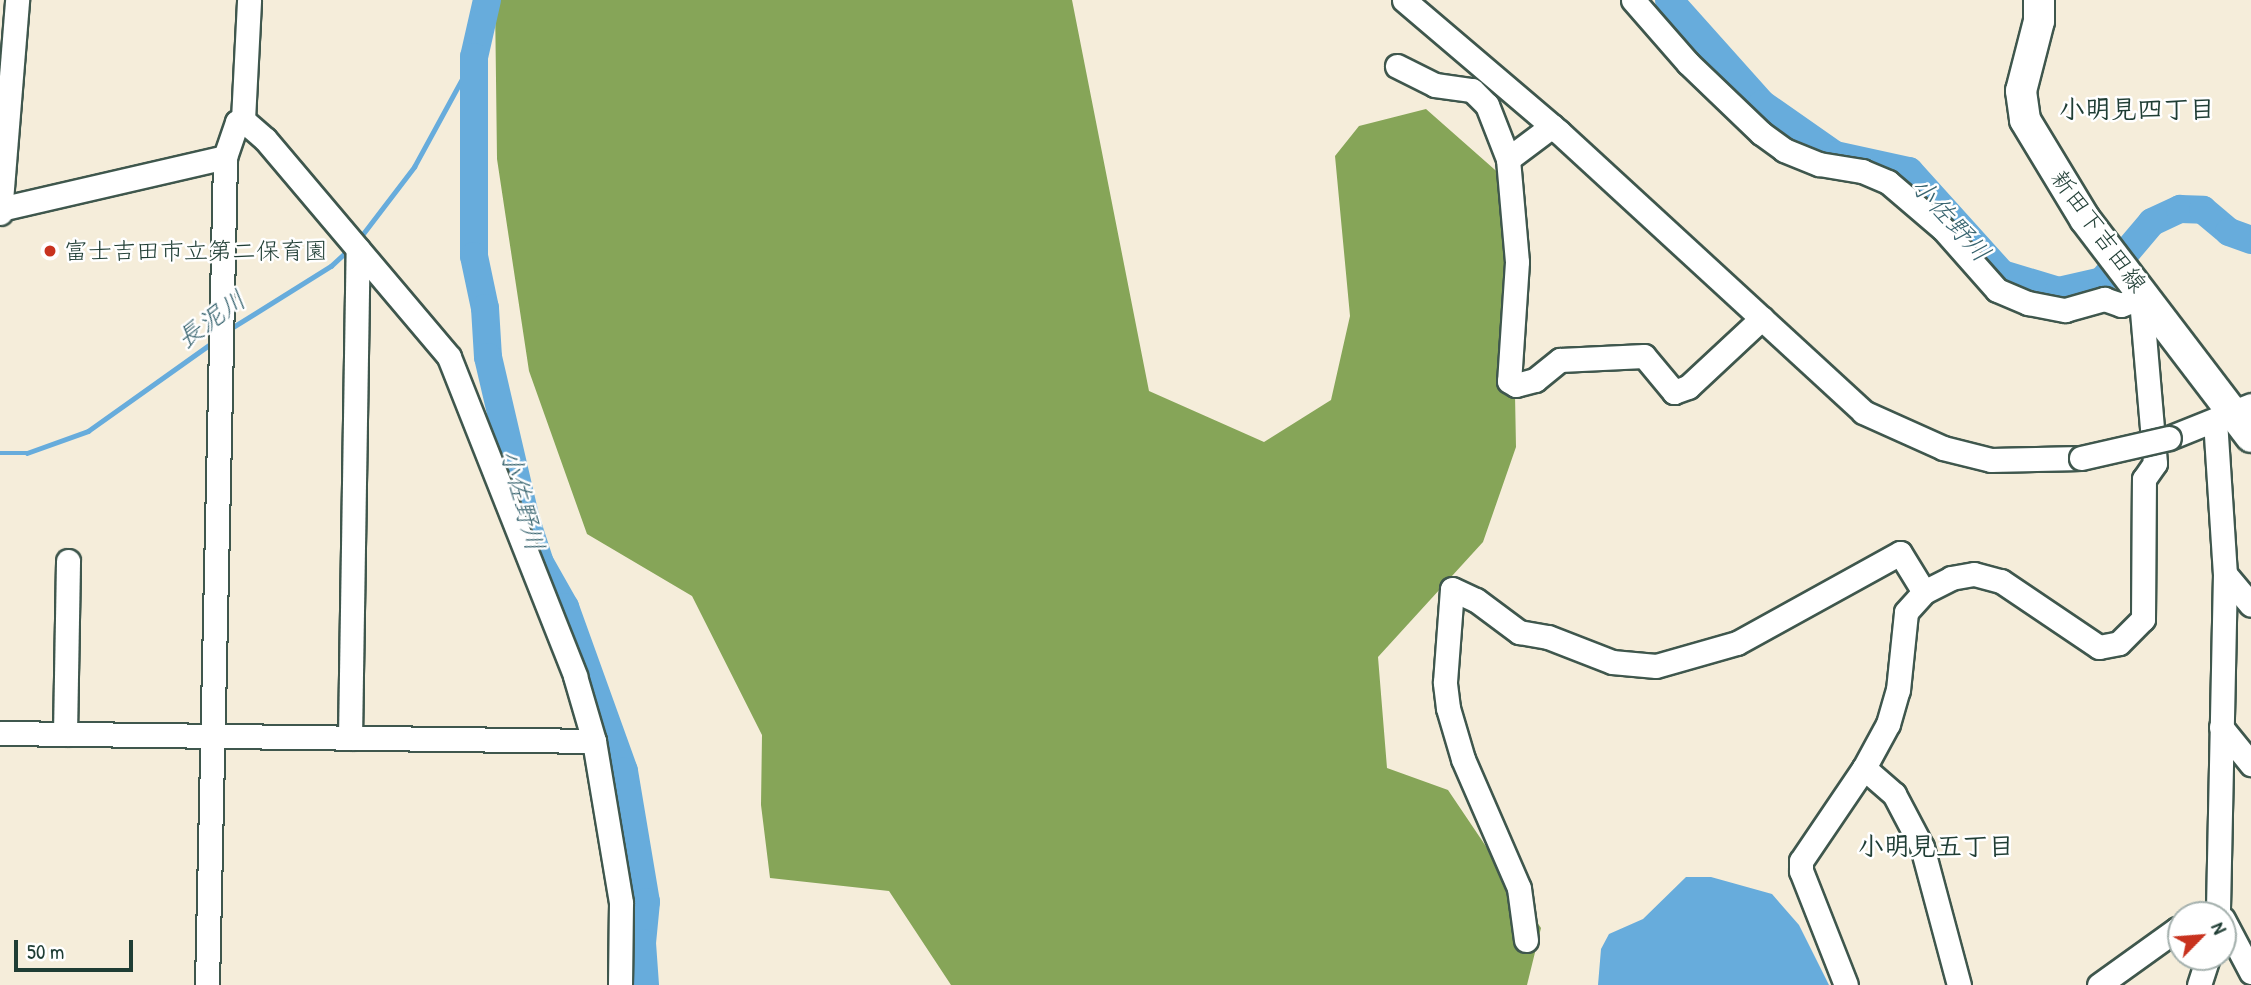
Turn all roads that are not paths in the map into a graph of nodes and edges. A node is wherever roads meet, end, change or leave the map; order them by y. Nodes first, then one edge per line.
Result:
1 (18, 0) edge
2 (249, 0) edge
3 (1404, 0) edge
4 (1633, 0) edge
5 (2039, 0) edge
6 (1397, 66) dead end
7 (243, 120) junction
8 (1552, 125) junction
9 (225, 156) junction
10 (1508, 159) junction
11 (1, 210) edge
12 (358, 249) junction
13 (2140, 293) junction
14 (1762, 318) junction
15 (2232, 412) edge
16 (2251, 437) edge
17 (68, 561) dead end
18 (2225, 575) junction
19 (1924, 592) junction
20 (2251, 606) edge
21 (2221, 727) junction
22 (0, 733) edge
23 (65, 734) junction
24 (212, 736) junction
25 (350, 738) junction
26 (594, 741) junction
27 (2251, 764) edge
28 (1864, 768) junction
29 (2220, 901) edge
30 (2167, 936) edge
31 (1526, 940) dead end
32 (2237, 946) edge
33 (2251, 972) edge
34 (207, 985) edge
35 (620, 985) edge
36 (1846, 985) edge
37 (1959, 985) edge
38 (2099, 985) edge

1 - 11 street
2 - 7 street
3 - 8 street
4 - 13 street
5 - 13 main road, 新田下吉田線
6 - 10 street
7 - 9 street
7 - 12 street
8 - 10 street
8 - 14 street
9 - 11 street
9 - 24 street
10 - 14 street
12 - 25 street
12 - 26 street
13 - 15 main road, 新田下吉田線
13 - 19 street
14 - 15 street, bridge
15 - 16 main road, 新田下吉田線
15 - 18 street
17 - 23 street
18 - 20 street
18 - 21 street
19 - 28 street
19 - 31 street
21 - 27 street
21 - 29 street
22 - 23 street
23 - 24 street
24 - 25 street
24 - 34 street
25 - 26 street
26 - 35 street
28 - 36 street
28 - 37 street
30 - 38 street
32 - 33 street

